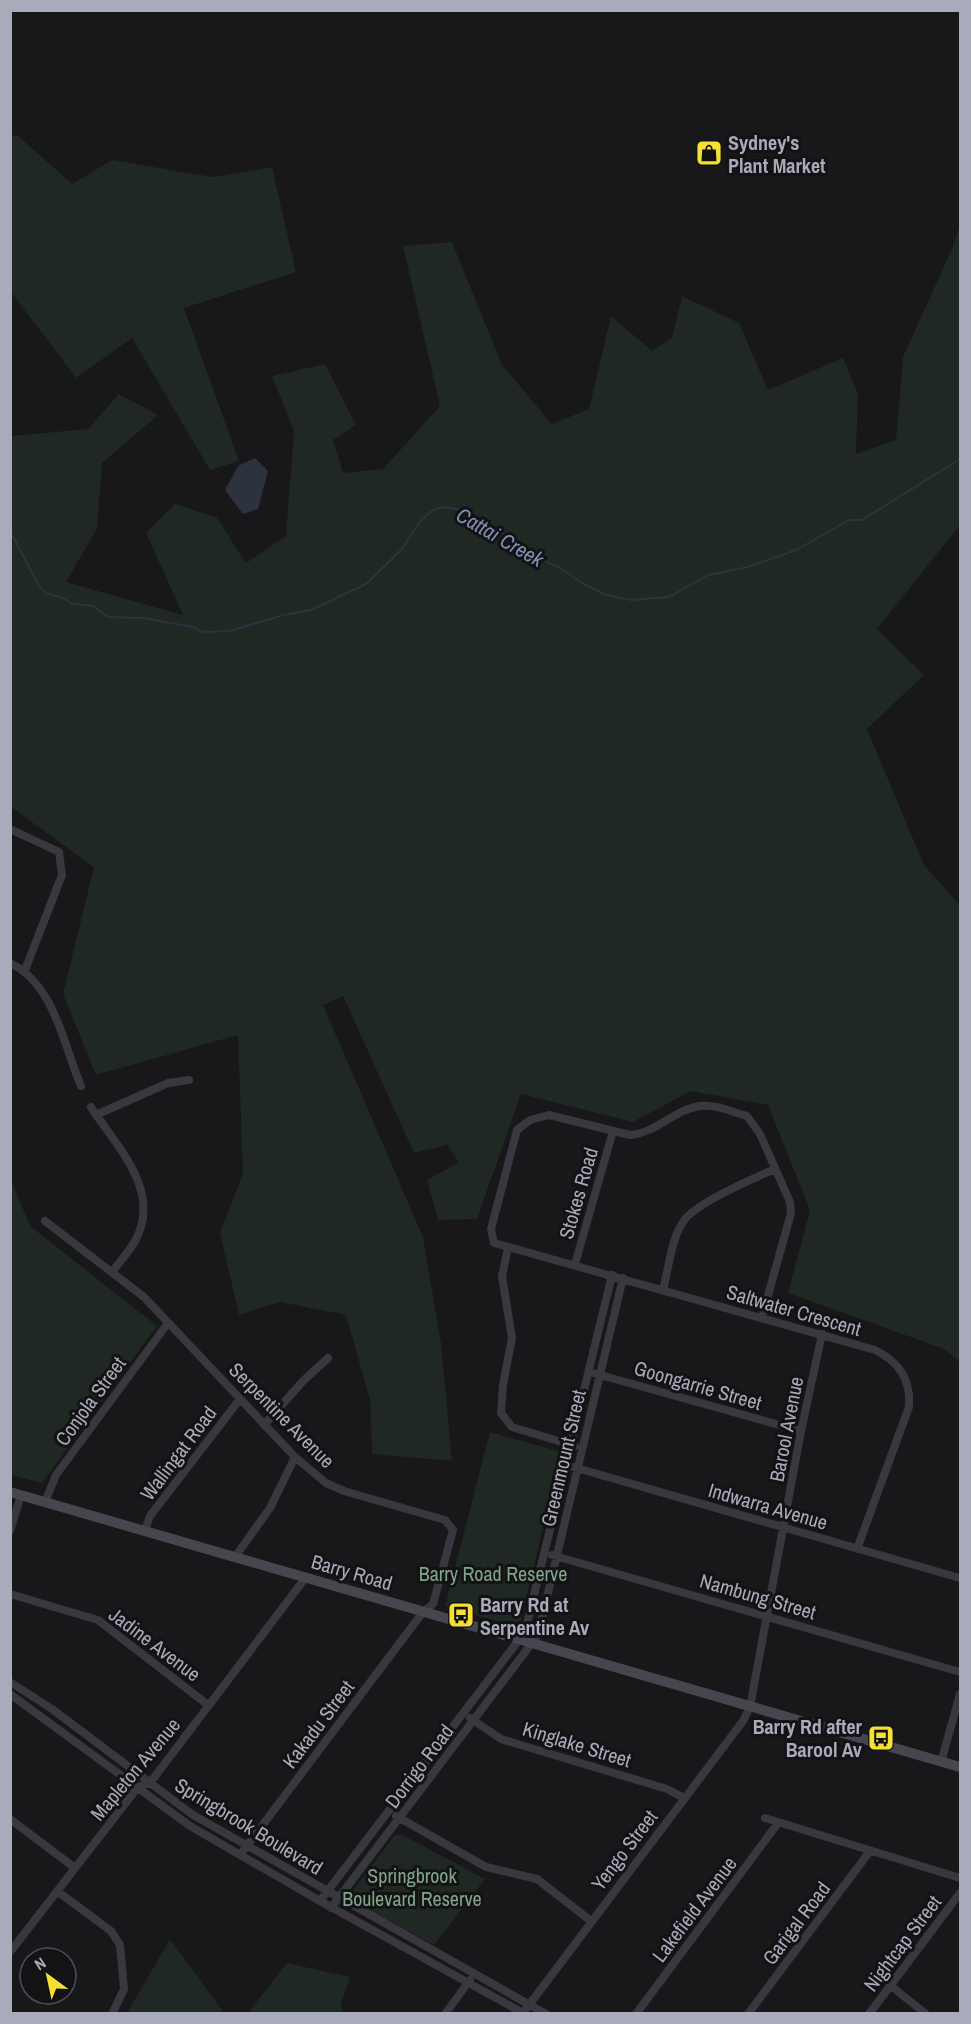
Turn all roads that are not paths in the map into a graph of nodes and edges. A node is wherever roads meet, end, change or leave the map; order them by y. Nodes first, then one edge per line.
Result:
1 (10, 829) edge
2 (10, 963) edge
3 (25, 970) junction
4 (189, 1080) dead end
5 (81, 1086) dead end
6 (613, 1131) junction
7 (775, 1168) junction
8 (45, 1221) dead end
9 (508, 1248) junction
10 (575, 1264) junction
11 (113, 1271) junction
12 (612, 1275) junction
13 (622, 1278) junction
14 (663, 1290) junction
15 (762, 1317) junction
16 (168, 1323) junction
17 (822, 1334) junction
18 (328, 1358) dead end
19 (587, 1371) junction
20 (598, 1375) junction
21 (240, 1399) junction
22 (264, 1425) junction
23 (801, 1431) junction
24 (571, 1445) junction
25 (581, 1448) junction
26 (295, 1457) junction
27 (567, 1466) junction
28 (578, 1469) junction
29 (16, 1493) edge
30 (45, 1502) junction
31 (784, 1528) junction
32 (145, 1530) junction
33 (10, 1531) edge
34 (858, 1549) junction
35 (546, 1553) junction
36 (235, 1557) junction
37 (557, 1557) junction
38 (306, 1577) junction
39 (960, 1578) edge
40 (10, 1594) edge
41 (423, 1612) junction
42 (766, 1615) junction
43 (526, 1641) junction
44 (960, 1672) edge
45 (10, 1682) edge
46 (10, 1694) edge
47 (960, 1694) edge
48 (208, 1705) junction
49 (750, 1707) junction
50 (464, 1714) junction
51 (474, 1721) junction
52 (941, 1762) junction
53 (960, 1767) edge
54 (150, 1783) junction
55 (138, 1787) junction
56 (684, 1798) junction
57 (389, 1811) junction
58 (765, 1818) dead end
59 (10, 1819) edge
60 (399, 1819) junction
61 (778, 1823) junction
62 (248, 1846) junction
63 (870, 1851) junction
64 (240, 1855) junction
65 (75, 1868) junction
66 (960, 1878) edge
67 (57, 1891) junction
68 (327, 1892) junction
69 (960, 1893) edge
70 (338, 1899) junction
71 (320, 1901) junction
72 (331, 1908) junction
73 (591, 1921) junction
74 (10, 1935) edge
75 (19, 1941) junction
76 (10, 1952) edge
77 (474, 1974) junction
78 (468, 1982) junction
79 (891, 1986) junction
80 (529, 2004) junction
81 (112, 2013) edge
82 (445, 2013) edge
83 (524, 2013) edge
84 (546, 2013) edge
85 (636, 2013) edge
86 (748, 2013) edge
87 (869, 2013) edge
88 (926, 2013) edge

1 - 3 street
2 - 3 street
3 - 5 street
4 - 11 street
6 - 7 street
6 - 9 street, Saltwater Crescent
6 - 10 street, Stokes Road
7 - 14 street
7 - 15 street
8 - 11 street, Serpentine Avenue
9 - 10 street, Saltwater Crescent
9 - 24 street
10 - 12 street, Saltwater Crescent
11 - 16 street, Serpentine Avenue
12 - 13 street, Saltwater Crescent
12 - 19 street, Greenmount Street
13 - 14 street, Saltwater Crescent
13 - 20 street, Greenmount Street
14 - 15 street, Saltwater Crescent
15 - 17 street, Saltwater Crescent
16 - 21 street, Serpentine Avenue
16 - 30 street, Conjola Street
17 - 23 street, Barool Avenue
17 - 34 street, Saltwater Crescent
18 - 22 street
19 - 20 street, Goongarrie Street
19 - 24 street, Greenmount Street
20 - 23 street, Goongarrie Street
20 - 25 street, Greenmount Street
21 - 22 street, Serpentine Avenue
21 - 32 street, Wallingat Road
22 - 26 street, Serpentine Avenue
23 - 31 street, Barool Avenue
24 - 25 street
24 - 27 street, Greenmount Street
25 - 28 street, Greenmount Street
26 - 36 street
26 - 41 street, Serpentine Avenue
27 - 28 street, Indwarra Avenue
27 - 35 street, Greenmount Street
28 - 31 street, Indwarra Avenue
28 - 37 street, Greenmount Street
29 - 30 street, Barry Road
29 - 33 street
30 - 32 street, Barry Road
31 - 34 street, Indwarra Avenue
31 - 42 street, Barool Avenue
32 - 36 street, Barry Road
34 - 39 street, Indwarra Avenue
35 - 37 street, Nambung Street
35 - 43 street, Greenmount Street
36 - 38 street, Barry Road
37 - 42 street, Nambung Street
37 - 43 street, Greenmount Street
38 - 41 street, Barry Road
38 - 48 street, Mapleton Avenue
40 - 48 street, Jadine Avenue
41 - 43 street, Barry Road
41 - 62 street, Kakadu Street
42 - 44 street, Nambung Street
42 - 49 street, Barool Avenue
43 - 49 street, Barry Road
43 - 50 street, Dorrigo Road
43 - 51 street, Dorrigo Road
45 - 54 street, Springbrook Boulevard
46 - 55 street, Springbrook Boulevard
47 - 52 street
48 - 54 street, Mapleton Avenue
49 - 52 street, Barry Road
49 - 56 street, Yengo Street
50 - 51 street, Kinglake Street
50 - 57 street, Dorrigo Road
51 - 56 street, Kinglake Street
51 - 60 street, Dorrigo Road
52 - 53 street, Barry Road
54 - 55 street, Mapleton Avenue
54 - 62 street, Springbrook Boulevard
55 - 64 street, Springbrook Boulevard
55 - 65 street, Mapleton Avenue
56 - 73 street, Yengo Street
57 - 60 street
57 - 68 street, Dorrigo Road
58 - 61 street
59 - 65 street
60 - 70 street, Dorrigo Road
60 - 73 street
61 - 63 street
61 - 85 street, Lakefield Avenue
62 - 64 street, Kakadu Street
62 - 68 street, Springbrook Boulevard
63 - 66 street
63 - 86 street, Garigal Road
64 - 71 street, Springbrook Boulevard
65 - 67 street, Mapleton Avenue
67 - 75 street, Mapleton Avenue
67 - 81 street
68 - 70 street, Springbrook Boulevard
68 - 71 street, Dorrigo Road
69 - 79 street, Nightcap Street
70 - 72 street, Dorrigo Road
70 - 77 street, Springbrook Boulevard
71 - 72 street, Springbrook Boulevard
72 - 78 street, Springbrook Boulevard
73 - 80 street, Yengo Street
74 - 75 street
75 - 76 street, Mapleton Avenue
77 - 78 street
77 - 80 street, Springbrook Boulevard
78 - 82 street
78 - 83 street, Springbrook Boulevard
79 - 87 street, Nightcap Street
79 - 88 street
80 - 83 street, Yengo Street
80 - 84 street, Springbrook Boulevard

